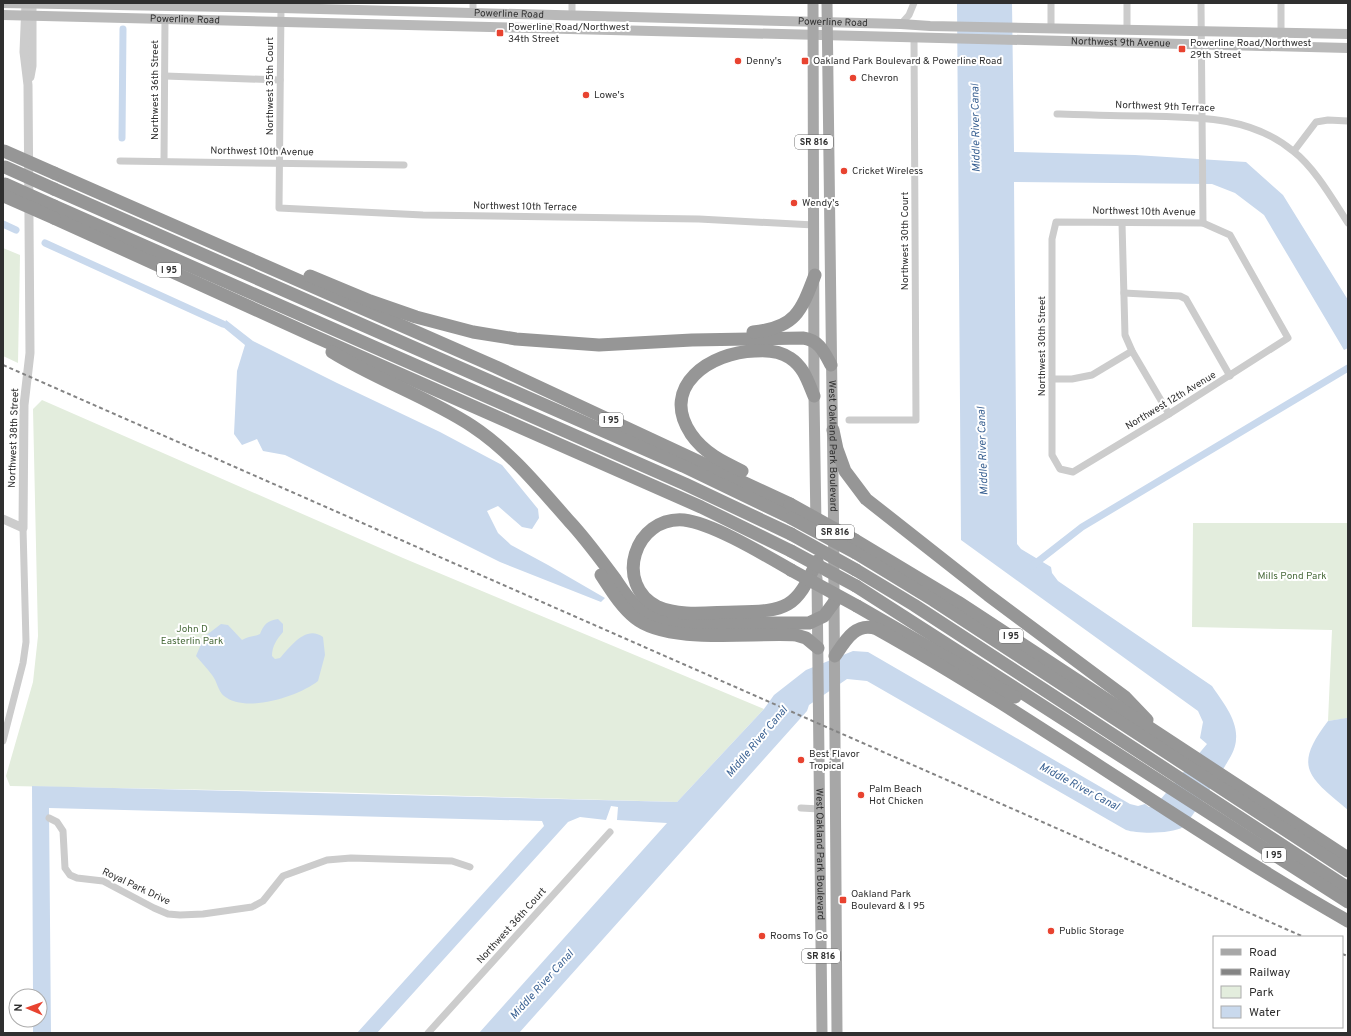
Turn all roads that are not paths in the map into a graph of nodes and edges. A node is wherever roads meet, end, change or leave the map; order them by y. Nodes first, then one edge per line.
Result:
1 (3, 3) edge
2 (29, 3) edge
3 (572, 3) edge
4 (813, 3) edge
5 (827, 3) edge
6 (1051, 3) edge
7 (1127, 3) edge
8 (1201, 3) edge
9 (1281, 3) edge
10 (75, 4) edge
11 (914, 5) edge
12 (375, 7) edge
13 (280, 8) junction
14 (473, 8) edge
15 (498, 14) junction
16 (3, 15) edge
17 (29, 15) junction
18 (572, 15) junction
19 (632, 17) junction
20 (648, 17) junction
21 (165, 18) junction
22 (280, 22) junction
23 (813, 22) junction
24 (827, 22) junction
25 (901, 24) junction
26 (930, 26) junction
27 (1014, 26) joint
28 (448, 27) junction
29 (1051, 27) junction
30 (475, 28) junction
31 (1127, 29) junction
32 (602, 30) junction
33 (634, 31) junction
34 (1201, 31) junction
35 (1281, 33) junction
36 (1348, 34) edge
37 (813, 36) junction
38 (828, 36) junction
39 (914, 38) junction
40 (1018, 41) junction
41 (1201, 44) junction
42 (1281, 47) junction
43 (1348, 48) edge
44 (165, 76) junction
45 (280, 80) junction
46 (1058, 114) dead end
47 (1202, 117) junction
48 (1348, 121) edge
49 (4, 150) edge
50 (1294, 151) junction
51 (120, 161) dead end
52 (164, 162) junction
53 (280, 163) junction
54 (404, 165) dead end
55 (4, 166) edge
56 (4, 190) edge
57 (54, 212) junction
58 (1056, 222) joint
59 (1122, 223) junction
60 (1203, 223) junction
61 (1348, 223) edge
62 (814, 225) junction
63 (830, 245) junction
64 (239, 254) junction
65 (814, 275) junction
66 (255, 278) junction
67 (1124, 293) junction
68 (356, 306) junction
69 (283, 322) junction
70 (1288, 338) joint
71 (692, 340) junction
72 (814, 341) junction
73 (1132, 351) junction
74 (831, 365) junction
75 (428, 371) junction
76 (1230, 376) junction
77 (1052, 379) junction
78 (814, 396) junction
79 (1169, 414) junction
80 (849, 420) dead end
81 (510, 422) junction
82 (833, 430) junction
83 (1060, 469) joint
84 (542, 490) junction
85 (790, 504) junction
86 (3, 519) edge
87 (23, 528) junction
88 (817, 561) junction
89 (835, 601) junction
90 (818, 620) junction
91 (818, 651) junction
92 (835, 656) junction
93 (1065, 720) junction
94 (1164, 737) junction
95 (3, 741) edge
96 (1192, 762) junction
97 (1218, 780) junction
98 (1177, 785) junction
99 (834, 788) junction
100 (1204, 802) junction
101 (801, 808) dead end
102 (820, 809) junction
103 (49, 821) dead end
104 (834, 826) junction
105 (610, 832) dead end
106 (1348, 858) edge
107 (470, 867) dead end
108 (1348, 871) edge
109 (1348, 888) edge
110 (1348, 902) edge
111 (821, 920) junction
112 (1348, 921) edge
113 (836, 937) junction
114 (822, 992) junction
115 (837, 1006) junction
116 (428, 1033) edge
117 (822, 1033) edge
118 (837, 1033) edge

1 - 2 main road, Powerline Road
2 - 10 main road, Powerline Road
2 - 17 street, Northwest 38th Street
3 - 18 street
4 - 23 main road, West Oakland Park Boulevard / SR 816
5 - 24 main road, West Oakland Park Boulevard / SR 816
6 - 29 street
7 - 31 street
8 - 34 street
9 - 35 street
10 - 13 main road, Powerline Road
11 - 25 street
12 - 13 main road, Powerline Road
12 - 14 main road, Powerline Road
13 - 22 street, Northwest 35th Court
14 - 15 main road, Powerline Road
14 - 28 main road
15 - 18 main road, Powerline Road
15 - 30 main road
16 - 17 main road, Powerline Road
17 - 21 main road, Powerline Road
17 - 87 street, Northwest 38th Street
18 - 19 main road, Powerline Road
19 - 20 main road, Powerline Road
19 - 32 main road
20 - 23 main road, Powerline Road
20 - 33 main road
21 - 22 main road, Powerline Road
21 - 44 street, Northwest 36th Street
22 - 28 main road, Powerline Road
22 - 45 street, Northwest 35th Court
23 - 24 main road, Powerline Road
23 - 37 main road, West Oakland Park Boulevard / SR 816
24 - 25 main road, Powerline Road
24 - 38 main road, West Oakland Park Boulevard / SR 816
25 - 26 main road, Powerline Road
26 - 27 main road, Powerline Road
26 - 39 main road
27 - 29 main road, Northwest 9th Avenue
28 - 30 main road, Powerline Road
29 - 31 main road, Northwest 9th Avenue
29 - 40 main road
30 - 32 main road, Powerline Road
31 - 34 main road, Northwest 9th Avenue
32 - 33 main road, Powerline Road
33 - 37 main road, Powerline Road
34 - 35 main road, Northwest 9th Avenue
34 - 41 street
35 - 36 main road, Northwest 9th Avenue
35 - 42 street
37 - 38 main road, Powerline Road
37 - 62 main road, West Oakland Park Boulevard / SR 816
38 - 39 main road, Powerline Road
38 - 63 main road, West Oakland Park Boulevard / SR 816
39 - 40 main road, Powerline Road
39 - 80 street, Northwest 30th Court
40 - 41 main road, Northwest 9th Avenue
41 - 42 main road, Northwest 9th Avenue
41 - 47 street
42 - 43 main road, Northwest 9th Avenue
44 - 45 street
44 - 52 street, Northwest 36th Street
45 - 53 street, Northwest 35th Court
46 - 47 street, Northwest 9th Terrace
47 - 50 street, Northwest 9th Terrace
47 - 60 street
48 - 50 street
49 - 64 highway, I 95, bridge
50 - 61 street, Northwest 9th Terrace
51 - 52 street, Northwest 10th Avenue
52 - 53 street, Northwest 10th Avenue
53 - 54 street, Northwest 10th Avenue
53 - 62 street, Northwest 10th Terrace
55 - 66 highway, bridge
56 - 57 highway, I 95, bridge
57 - 69 highway, I 95
57 - 75 highway
58 - 59 street, Northwest 10th Avenue
58 - 77 street, Northwest 30th Street
59 - 60 street, Northwest 10th Avenue
59 - 67 street
60 - 70 street, Northwest 10th Avenue
62 - 63 main road
62 - 65 main road, West Oakland Park Boulevard / SR 816
63 - 74 main road, West Oakland Park Boulevard / SR 816
64 - 68 highway, I 95
64 - 71 highway
65 - 71 highway
65 - 72 main road, West Oakland Park Boulevard / SR 816
66 - 68 highway
66 - 96 highway, bridge
67 - 73 street
67 - 76 street
68 - 85 highway, I 95
69 - 81 highway, I 95
69 - 84 highway
70 - 76 street, Northwest 12th Avenue
71 - 72 highway
72 - 74 highway
72 - 78 main road, West Oakland Park Boulevard / SR 816
73 - 77 street
73 - 79 street
74 - 82 main road, West Oakland Park Boulevard / SR 816
75 - 81 highway
75 - 98 highway, bridge
76 - 79 street, Northwest 12th Avenue
77 - 83 street, Northwest 30th Street
78 - 85 highway
78 - 88 main road, West Oakland Park Boulevard / SR 816
79 - 83 street, Northwest 12th Avenue
81 - 93 highway, I 95, bridge
82 - 89 main road, West Oakland Park Boulevard / SR 816
82 - 94 highway
84 - 90 highway
84 - 91 highway
85 - 94 highway, I 95, bridge
86 - 87 street
87 - 95 street, Northwest 38th Street
88 - 90 main road, West Oakland Park Boulevard / SR 816
88 - 93 highway, bridge
89 - 90 highway
89 - 92 main road, West Oakland Park Boulevard / SR 816
90 - 91 main road, West Oakland Park Boulevard / SR 816
91 - 102 main road, West Oakland Park Boulevard / SR 816
92 - 99 main road, West Oakland Park Boulevard / SR 816
92 - 112 highway
93 - 98 highway, I 95
94 - 96 highway, I 95
96 - 97 highway, I 95
97 - 106 highway, I 95
97 - 108 highway
98 - 100 highway, I 95
99 - 102 main road
99 - 104 main road, West Oakland Park Boulevard / SR 816
100 - 109 highway
100 - 110 highway, I 95
101 - 102 street
102 - 104 main road
102 - 111 main road, West Oakland Park Boulevard / SR 816
103 - 107 street, Royal Park Drive
104 - 113 main road, West Oakland Park Boulevard / SR 816
105 - 116 street, Northwest 36th Court
111 - 113 main road
111 - 114 main road, West Oakland Park Boulevard / SR 816
113 - 115 main road, West Oakland Park Boulevard / SR 816
114 - 115 main road
114 - 117 main road, West Oakland Park Boulevard / SR 816
115 - 118 main road, West Oakland Park Boulevard / SR 816

